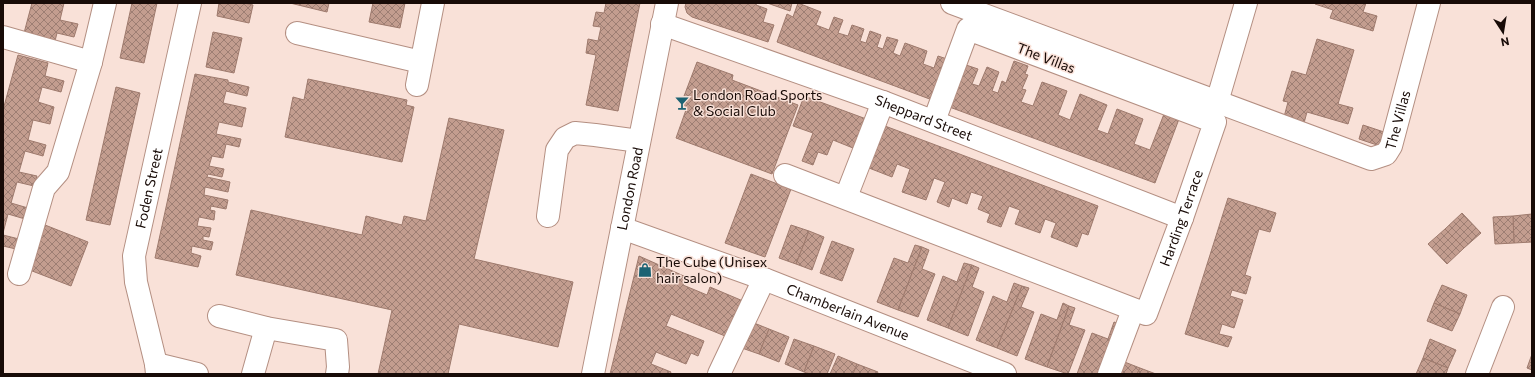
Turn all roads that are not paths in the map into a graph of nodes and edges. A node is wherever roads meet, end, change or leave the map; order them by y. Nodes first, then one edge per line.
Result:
1 (105, 3) edge
2 (190, 3) edge
3 (433, 3) edge
4 (667, 3) edge
5 (952, 3) edge
6 (1246, 3) edge
7 (1429, 3) edge
8 (662, 24) junction
9 (297, 33) dead end
10 (3, 37) edge
11 (92, 62) junction
12 (421, 62) junction
13 (417, 85) dead end
14 (883, 102) junction
15 (1216, 112) junction
16 (934, 121) junction
17 (639, 141) junction
18 (785, 175) dead end
19 (846, 198) junction
20 (548, 216) dead end
21 (1182, 218) junction
22 (622, 228) junction
23 (19, 274) dead end
24 (764, 279) junction
25 (1503, 307) dead end
26 (1139, 312) junction
27 (219, 316) dead end
28 (266, 328) junction
29 (157, 369) edge
30 (197, 374) edge
31 (252, 374) edge
32 (337, 374) edge
33 (592, 374) edge
34 (720, 374) edge
35 (1005, 374) edge
36 (1109, 374) edge
37 (1477, 374) edge

1 - 11 street
2 - 29 street, Foden Street
3 - 12 street
4 - 8 street, London Road
5 - 15 street, The Villas
6 - 15 street
7 - 15 street, The Villas
8 - 14 street, Sheppard Street
8 - 17 street, London Road
9 - 12 street
10 - 11 street
11 - 23 street
12 - 13 street
14 - 16 street, Sheppard Street
14 - 19 street
15 - 16 street, The Villas
15 - 21 street, Harding Terrace
16 - 21 street, Sheppard Street
17 - 20 street
17 - 22 street, London Road
18 - 19 street
19 - 26 street
21 - 26 street, Harding Terrace
22 - 24 street, Chamberlain Avenue
22 - 33 street, London Road
24 - 34 street
24 - 35 street, Chamberlain Avenue
25 - 37 street
26 - 36 street, Harding Terrace
27 - 28 street
28 - 31 street
28 - 32 street
29 - 30 street

